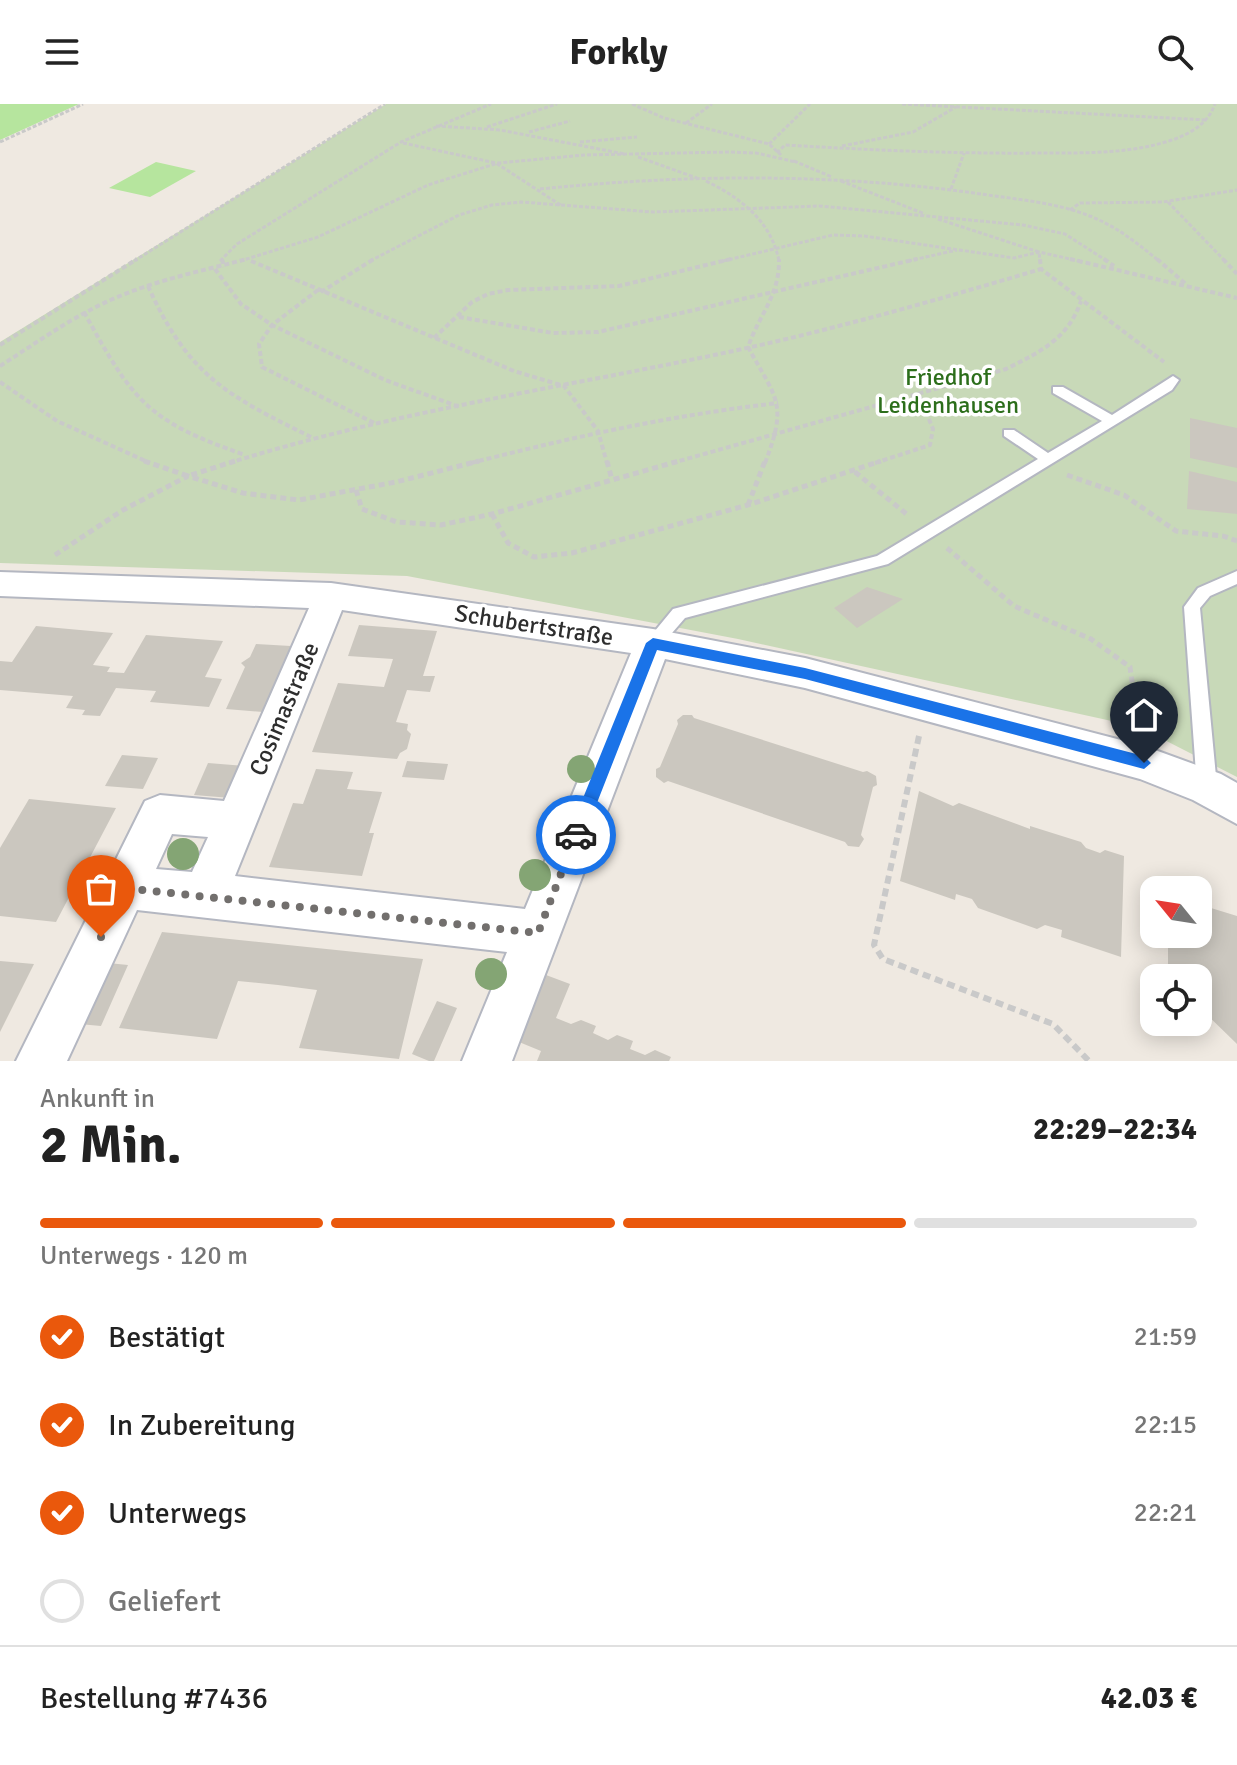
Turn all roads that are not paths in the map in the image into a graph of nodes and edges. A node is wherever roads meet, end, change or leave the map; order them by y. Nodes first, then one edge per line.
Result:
1 (1173, 380) road end
2 (1058, 390) dead end
3 (1111, 420) junction
4 (1009, 433) dead end
5 (1041, 463) junction
6 (1237, 577) edge
7 (8, 585) edge
8 (331, 596) junction
9 (653, 643) junction
10 (1222, 796) edge
11 (236, 821) junction
12 (125, 888) junction
13 (205, 894) junction
14 (538, 933) junction
15 (41, 1061) edge
16 (487, 1061) edge

1 - 3 lane
2 - 3 lane
3 - 5 lane
4 - 5 lane
5 - 9 lane
6 - 10 lane
7 - 8 street, Schubertstraße
8 - 9 street, Schubertstraße
8 - 11 street, Cosimastraße
9 - 10 street, Schubertstraße
9 - 14 street
11 - 12 street
11 - 13 street, Cosimastraße
12 - 13 street
12 - 15 street
13 - 14 street
14 - 16 street

